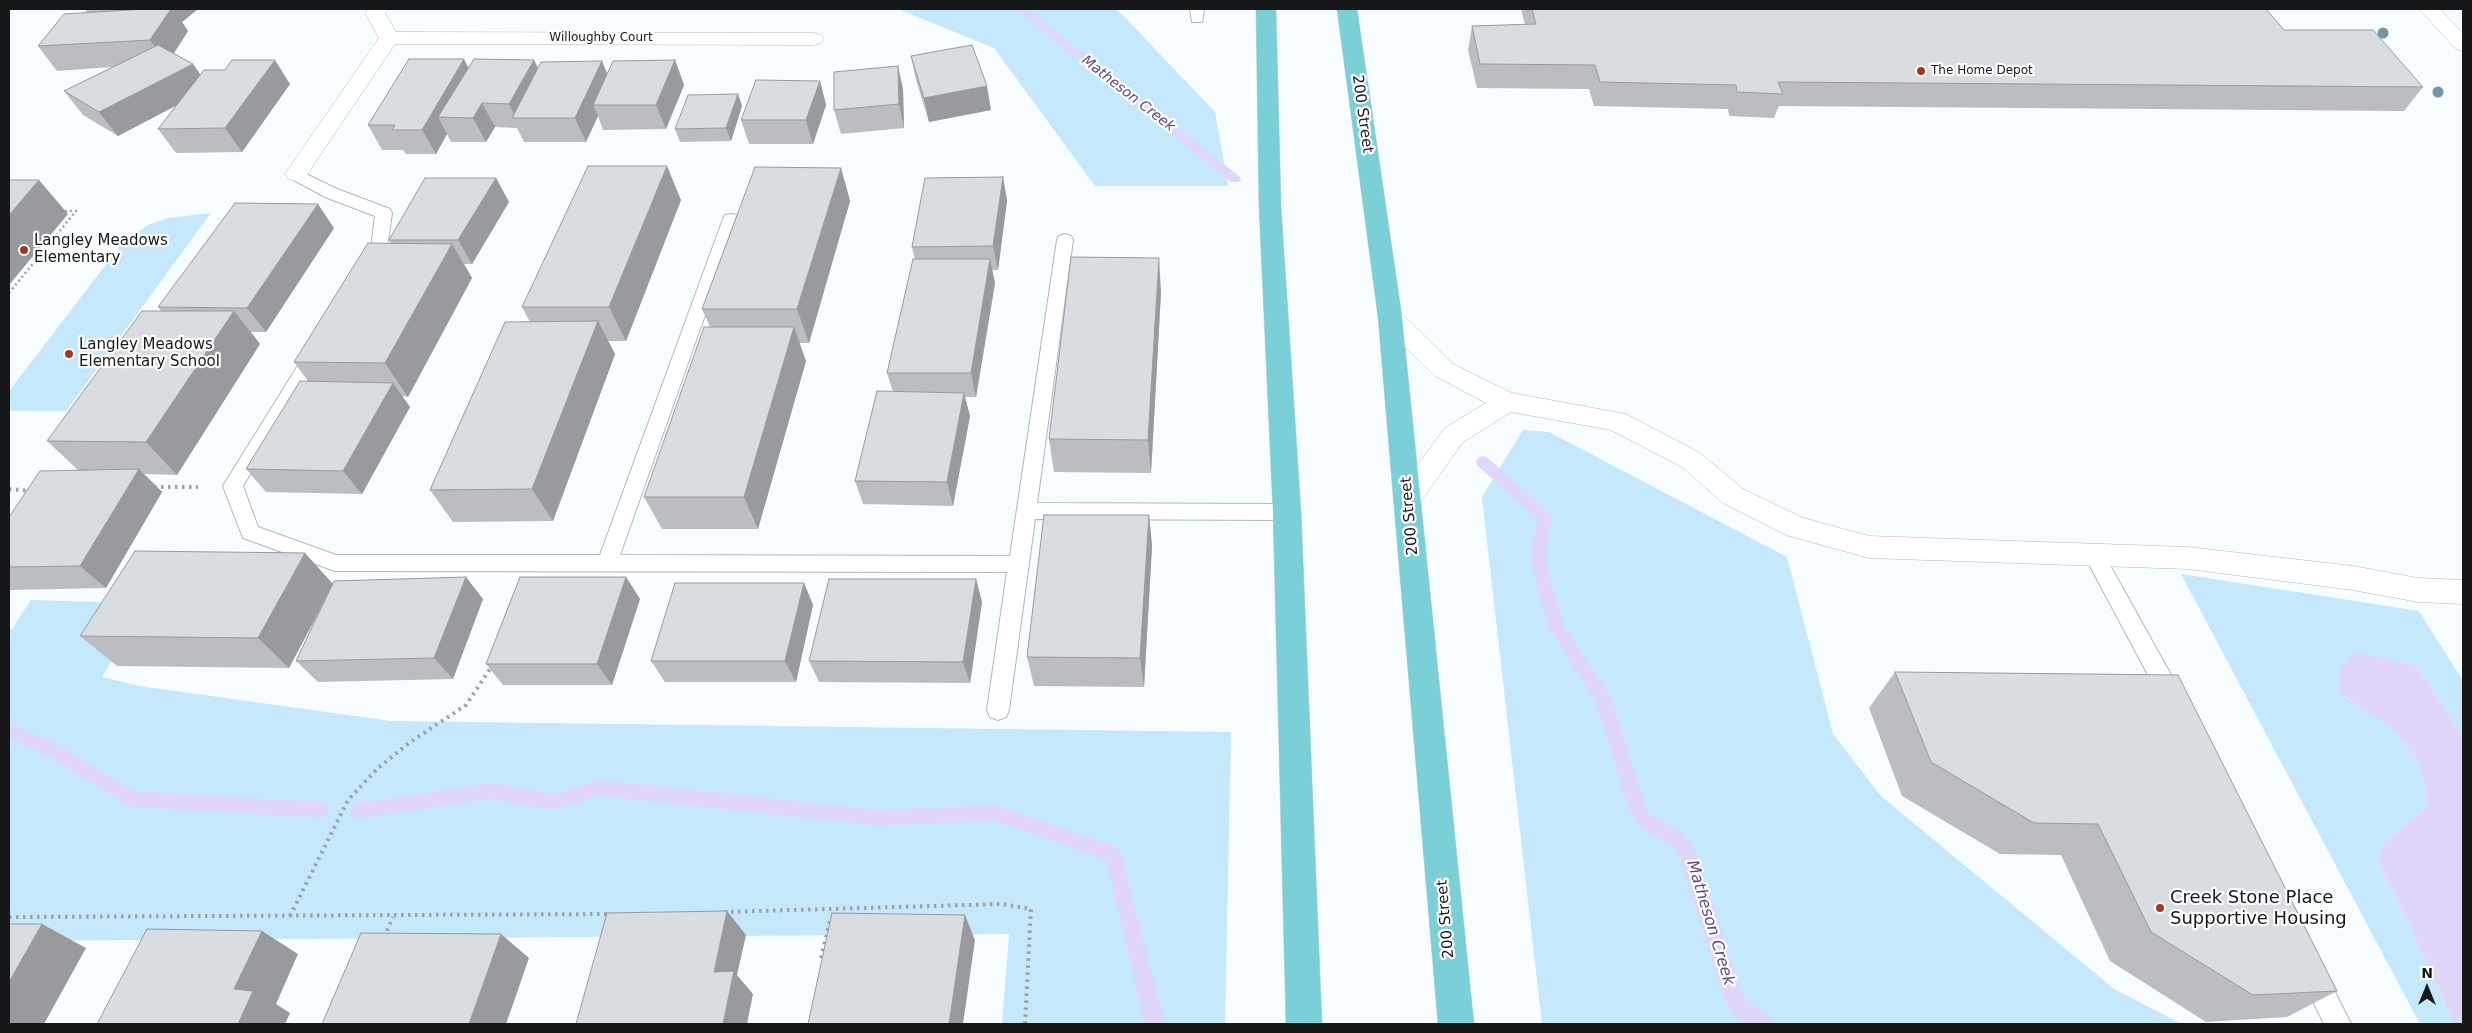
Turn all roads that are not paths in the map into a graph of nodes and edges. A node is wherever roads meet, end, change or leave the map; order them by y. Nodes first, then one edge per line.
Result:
1 (378, 9) edge
2 (1266, 9) edge
3 (1348, 9) edge
4 (2429, 9) edge
5 (389, 38) junction
6 (814, 39) dead end
7 (2463, 44) edge
8 (296, 174) joint
9 (731, 219) dead end
10 (1065, 240) dead end
11 (358, 282) edge
12 (1390, 317) junction
13 (327, 333) edge
14 (1507, 402) junction
15 (1408, 498) junction
16 (1026, 511) junction
17 (1287, 512) junction
18 (2094, 555) junction
19 (607, 563) junction
20 (1020, 564) junction
21 (2463, 592) edge
22 (998, 710) dead end
23 (2182, 717) edge
24 (2302, 954) edge
25 (1304, 1024) edge
26 (1456, 1024) edge
27 (2338, 1024) edge

1 - 5 street
2 - 17 main road
3 - 12 main road, 200 Street
4 - 7 street
5 - 6 street, Willoughby Court
5 - 8 street
8 - 11 lane
9 - 19 lane
10 - 16 lane
12 - 14 street
12 - 15 main road, 200 Street
13 - 19 lane
14 - 15 street
14 - 18 street
15 - 26 main road, 200 Street
16 - 17 lane
16 - 20 lane
17 - 25 main road
18 - 21 street
18 - 23 lane
19 - 20 lane
20 - 22 lane
24 - 27 lane

